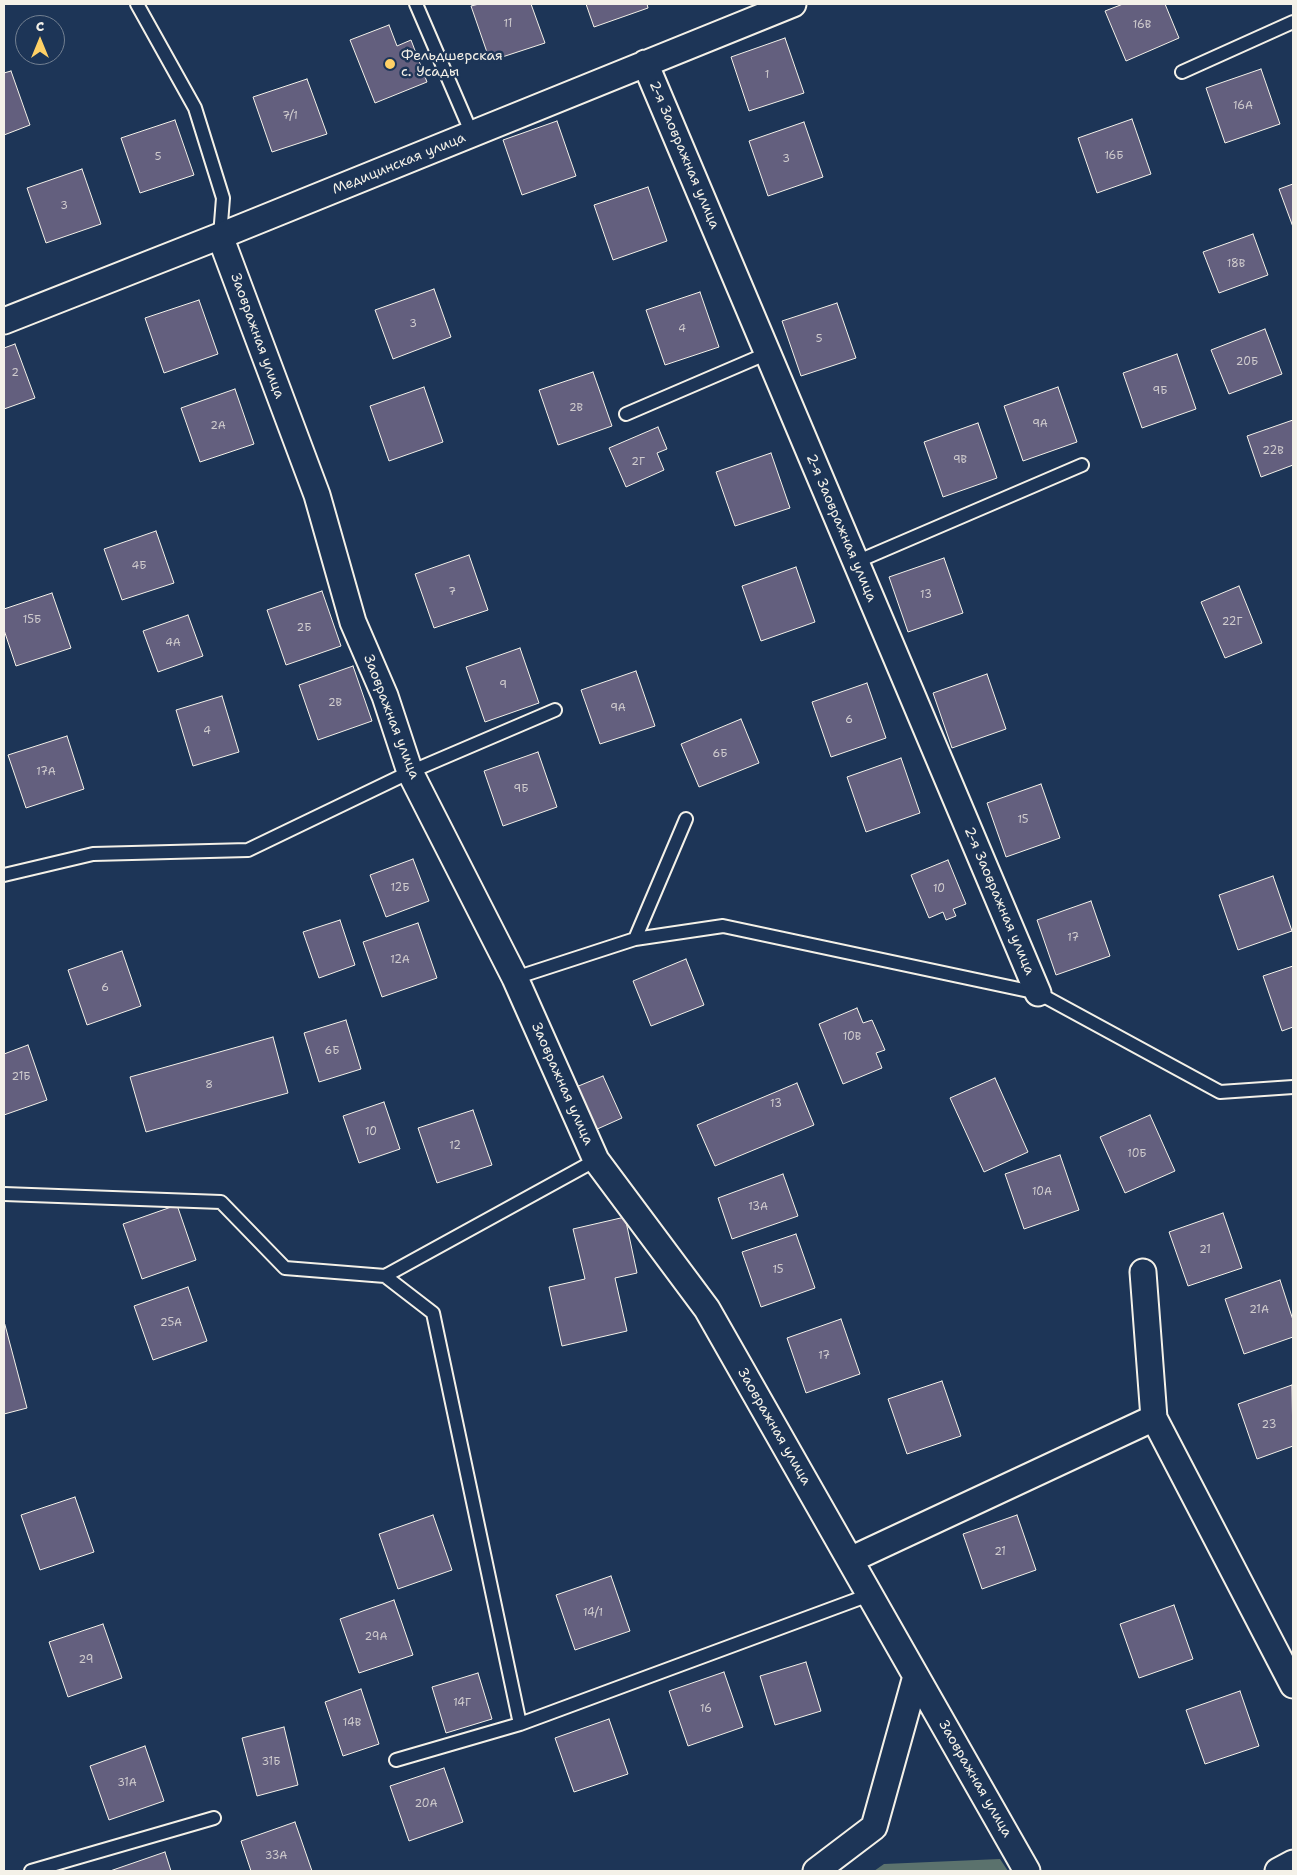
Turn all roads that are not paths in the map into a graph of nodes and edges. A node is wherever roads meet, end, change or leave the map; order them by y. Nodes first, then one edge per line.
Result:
1 (137, 4) edge
2 (416, 4) edge
3 (793, 4) edge
4 (1293, 22) edge
5 (645, 63) junction
6 (1182, 72) dead end
7 (472, 134) junction
8 (220, 236) junction
9 (4, 321) edge
10 (768, 353) junction
11 (626, 414) dead end
12 (1082, 465) dead end
13 (856, 562) junction
14 (554, 710) dead end
15 (410, 772) junction
16 (686, 819) dead end
17 (4, 876) edge
18 (635, 939) junction
19 (515, 978) junction
20 (1038, 993) junction
21 (1293, 1087) edge
22 (596, 1160) junction
23 (4, 1194) edge
24 (1143, 1272) dead end
25 (385, 1276) junction
26 (1154, 1418) junction
27 (850, 1560) junction
28 (870, 1595) junction
29 (916, 1676) junction
30 (1293, 1685) edge
31 (520, 1724) junction
32 (396, 1760) dead end
33 (214, 1818) dead end
34 (1293, 1863) edge
35 (31, 1871) edge
36 (816, 1871) edge
37 (1027, 1871) edge
38 (1278, 1871) edge

1 - 8 lane
2 - 7 lane
3 - 5 street, Медицинская улица
4 - 6 lane
5 - 7 street, Медицинская улица
5 - 10 street, 2-я Заовражная улица
7 - 8 street, Медицинская улица
8 - 9 street, Медицинская улица
8 - 15 street, Заовражная улица
10 - 11 lane
10 - 13 street, 2-я Заовражная улица
12 - 13 lane
13 - 20 street, 2-я Заовражная улица
14 - 15 lane
15 - 17 lane
15 - 19 street, Заовражная улица
16 - 18 lane
18 - 19 lane
18 - 20 lane
19 - 22 street, Заовражная улица
20 - 21 lane
22 - 25 lane
22 - 27 street, Заовражная улица
23 - 25 lane
24 - 26 street
25 - 31 lane
26 - 27 street
26 - 30 street
27 - 28 street, Заовражная улица
28 - 29 street, Заовражная улица
28 - 31 lane
29 - 36 street
29 - 37 street, Заовражная улица
31 - 32 lane
33 - 35 lane
34 - 38 street

